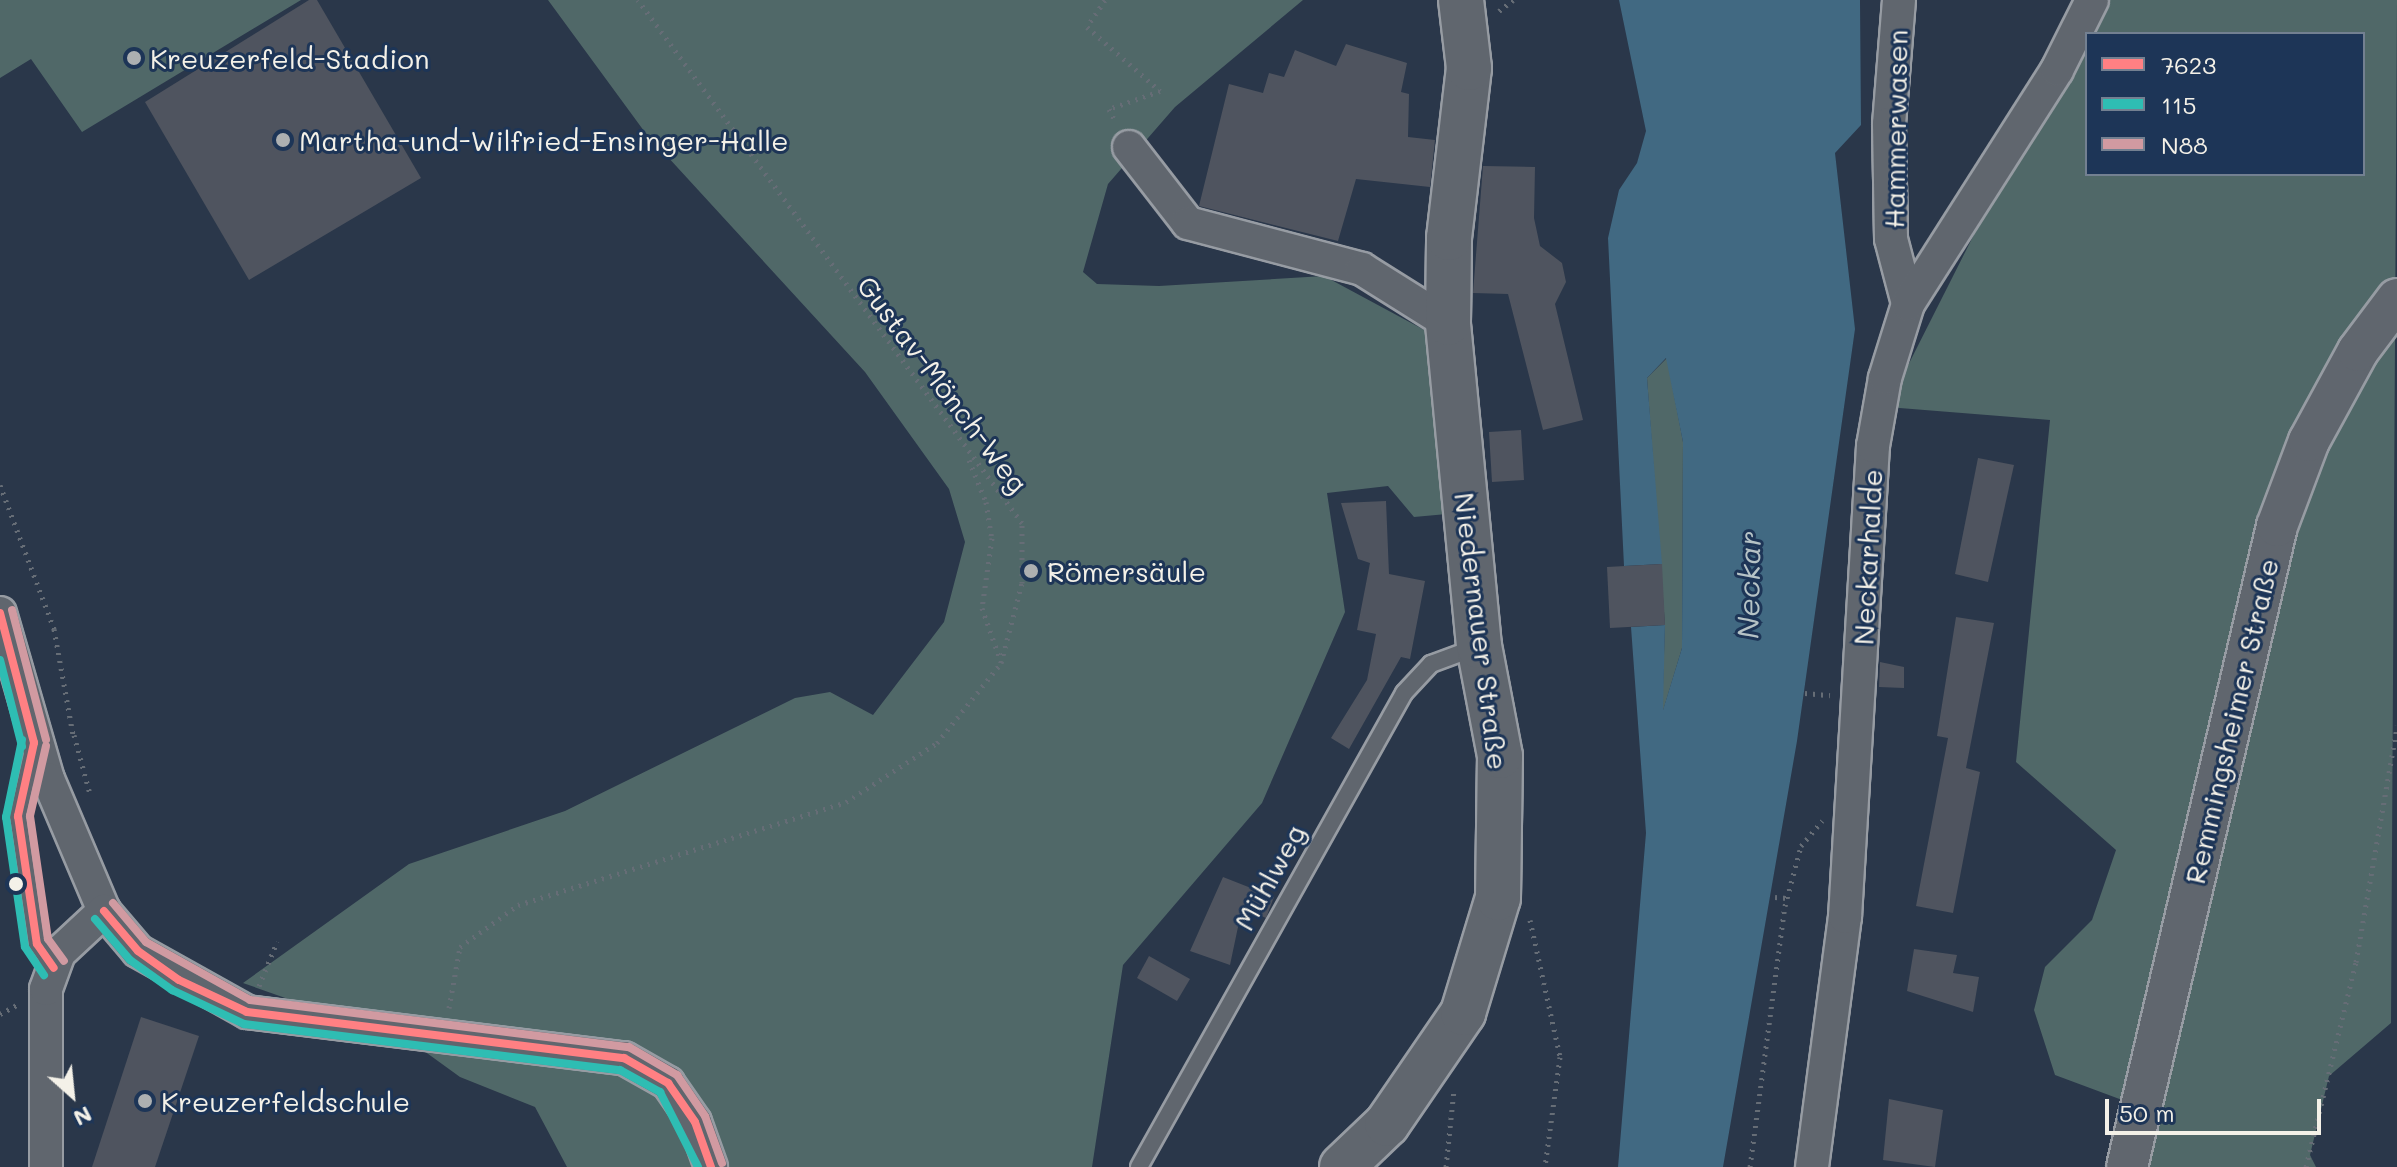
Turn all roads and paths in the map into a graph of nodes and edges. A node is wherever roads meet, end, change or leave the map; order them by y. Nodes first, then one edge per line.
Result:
1 (638, 0) edge
2 (1105, 0) edge
3 (1461, 0) edge
4 (1899, 0) edge
5 (2092, 0) edge
6 (1129, 147) joint
7 (2397, 299) edge
8 (1908, 304) junction
9 (1448, 323) junction
10 (966, 452) junction
11 (0, 485) edge
12 (0, 613) edge
13 (1479, 646) junction
14 (1001, 663) junction
15 (2397, 726) edge
16 (74, 735) junction
17 (34, 743) junction
18 (93, 804) dead end
19 (1851, 824) junction
20 (1775, 897) dead end
21 (1498, 898) junction
22 (1787, 898) junction
23 (104, 911) junction
24 (277, 942) dead end
25 (54, 968) junction
26 (247, 1012) junction
27 (444, 1036) junction
28 (46, 1167) edge
29 (711, 1167) edge
30 (1139, 1167) edge
31 (1342, 1167) edge
32 (1545, 1167) edge
33 (1750, 1167) edge
34 (1812, 1167) edge
35 (2127, 1167) edge
36 (2306, 1167) edge

1 - 10 path, Gustav-Mönch-Weg
2 - 6 path
3 - 9 main road, Niedernauer Straße
4 - 8 street, Hammerwasen
5 - 8 street, Neckarhalde
6 - 9 street
7 - 35 street, Remmingsheimer Straße
8 - 19 street, Neckarhalde
9 - 13 main road, Niedernauer Straße
10 - 14 path
10 - 14 path, Gustav-Mönch-Weg
11 - 16 path
12 - 17 street
13 - 21 main road, Niedernauer Straße
13 - 30 lane, Mühlweg
14 - 27 path, Gustav-Mönch-Weg
15 - 36 path
16 - 17 path
16 - 18 path
17 - 23 street
17 - 25 lane
19 - 22 path
19 - 34 street, Neckarhalde
20 - 22 path
21 - 31 main road, Niedernauer Straße
21 - 32 path
22 - 33 path
23 - 25 street
23 - 26 street
24 - 26 path
25 - 28 street
26 - 27 street
27 - 29 street

